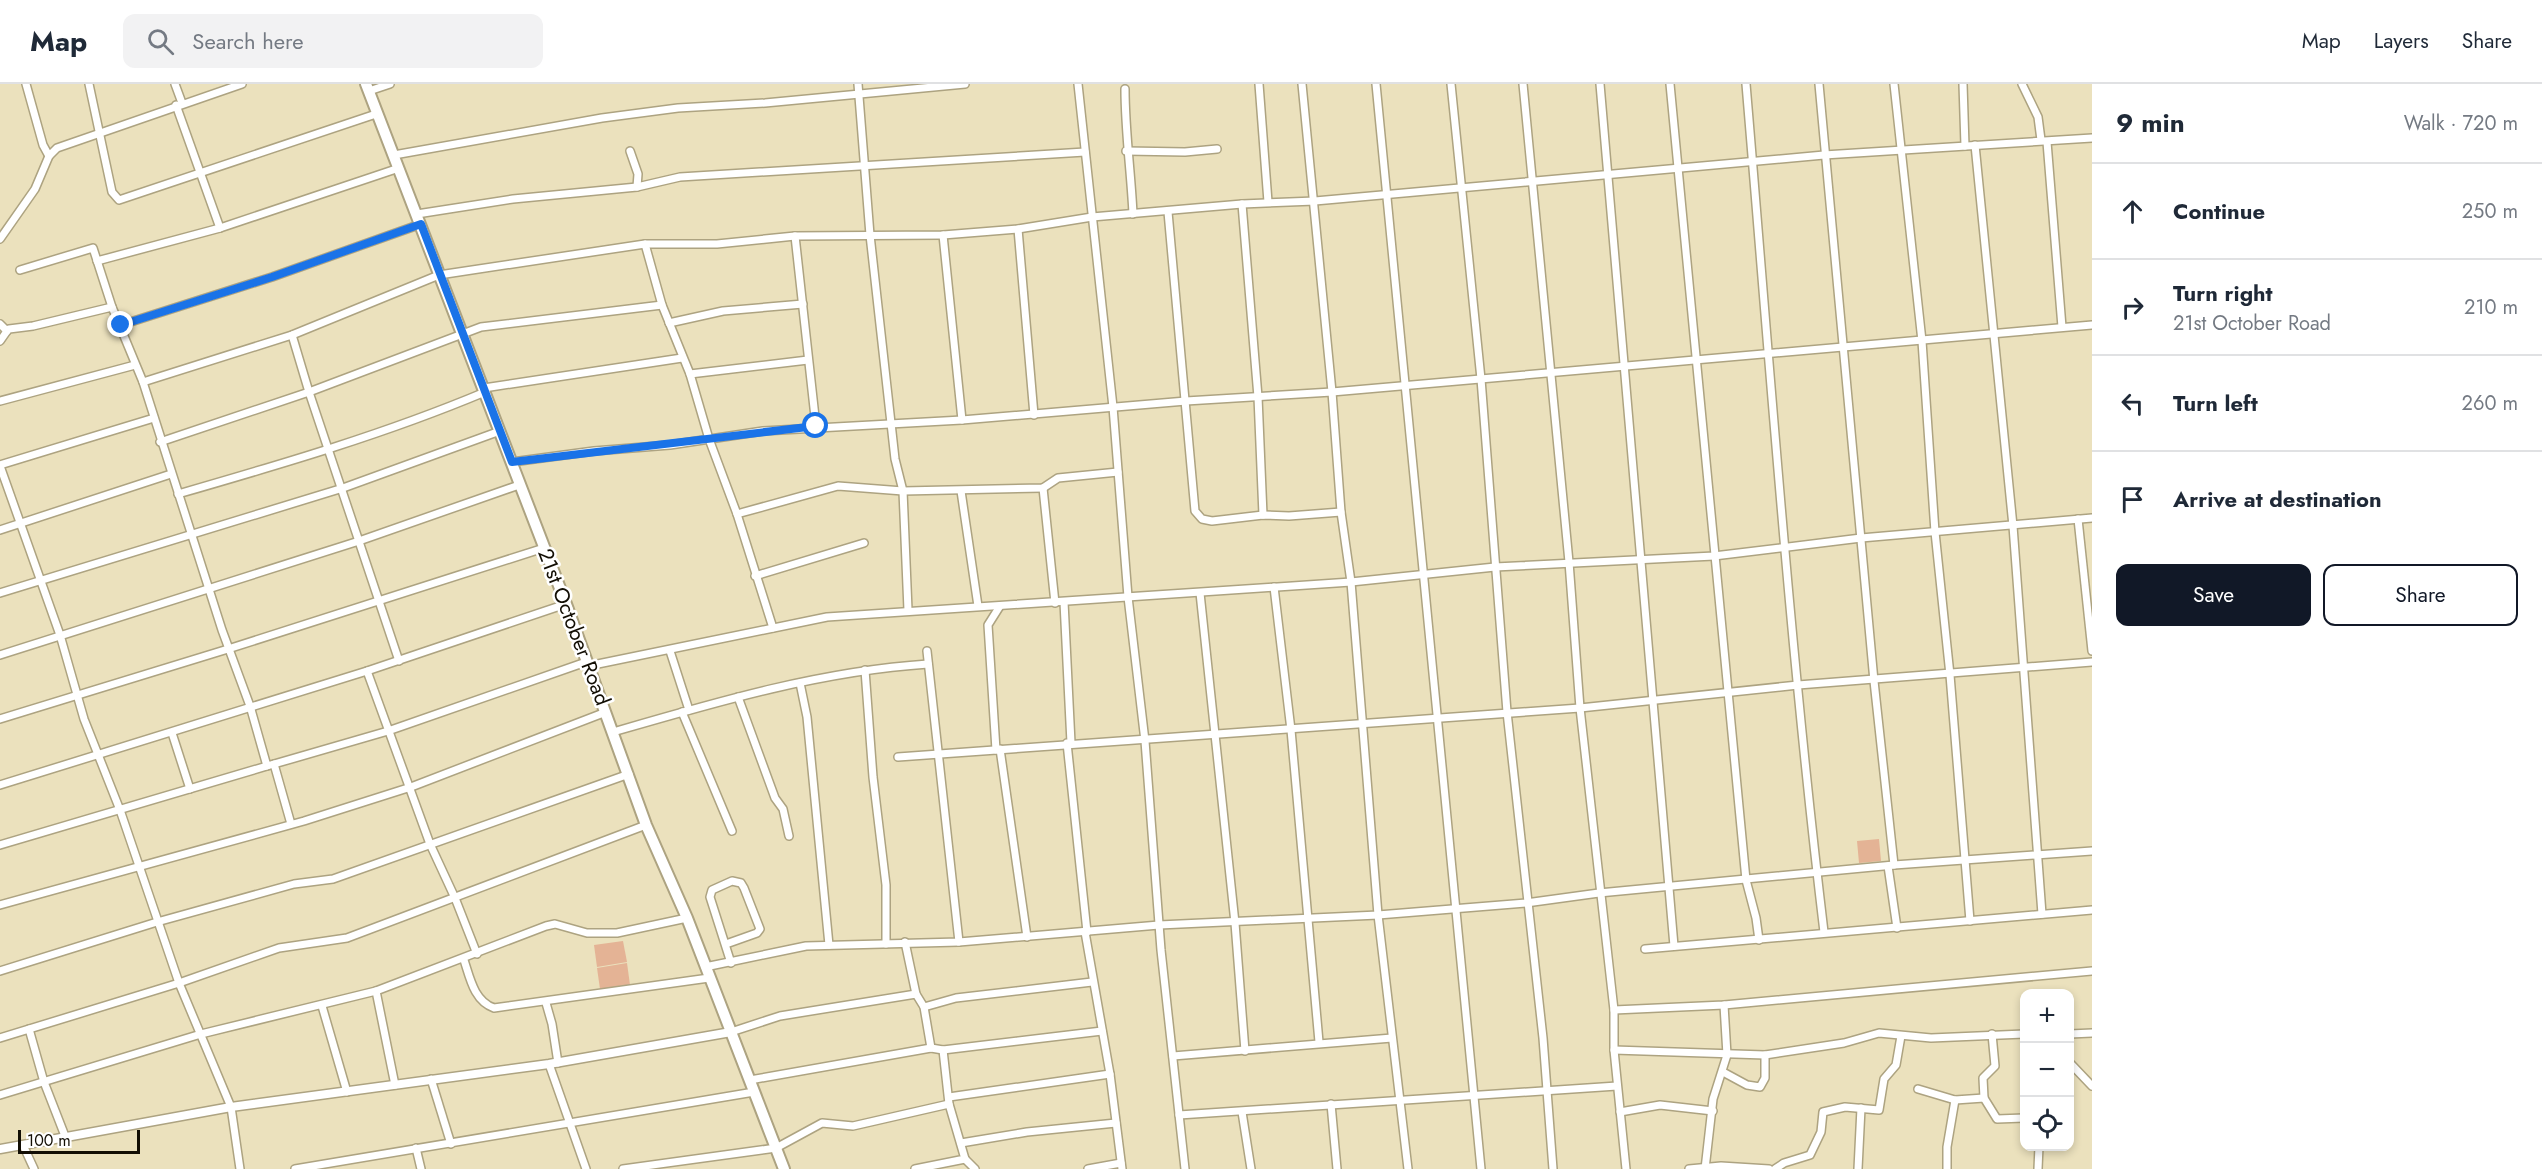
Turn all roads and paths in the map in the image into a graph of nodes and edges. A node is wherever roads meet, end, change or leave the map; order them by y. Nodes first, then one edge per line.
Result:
1 (26, 84) edge
2 (89, 84) edge
3 (175, 84) edge
4 (242, 84) edge
5 (390, 84) edge
6 (858, 84) edge
7 (965, 84) edge
8 (1078, 84) edge
9 (1259, 84) edge
10 (1302, 84) edge
11 (1376, 84) edge
12 (1451, 84) edge
13 (1523, 84) edge
14 (1600, 84) edge
15 (1670, 84) edge
16 (1746, 84) edge
17 (1819, 84) edge
18 (1894, 84) edge
19 (1963, 84) edge
20 (2022, 84) edge
21 (367, 88) edge
22 (1125, 89) dead end
23 (859, 93) junction
24 (179, 104) junction
25 (376, 114) junction
26 (99, 135) junction
27 (2092, 138) edge
28 (2044, 141) junction
29 (1975, 145) junction
30 (1965, 146) junction
31 (1217, 149) dead end
32 (1901, 149) junction
33 (630, 151) dead end
34 (1126, 151) junction
35 (1085, 152) junction
36 (394, 155) junction
37 (1824, 155) junction
38 (49, 156) junction
39 (1753, 161) junction
40 (864, 166) junction
41 (399, 168) junction
42 (1679, 169) junction
43 (201, 172) junction
44 (1608, 174) junction
45 (1532, 180) junction
46 (1461, 186) junction
47 (637, 187) junction
48 (1385, 193) junction
49 (1315, 201) junction
50 (1268, 202) junction
51 (1242, 204) junction
52 (1168, 212) junction
53 (1133, 214) junction
54 (1092, 218) junction
55 (419, 219) junction
56 (220, 228) junction
57 (1018, 229) junction
58 (870, 235) junction
59 (943, 235) junction
60 (795, 236) junction
61 (0, 240) edge
62 (645, 244) junction
63 (96, 261) junction
64 (20, 270) dead end
65 (439, 275) junction
66 (803, 304) junction
67 (662, 305) junction
68 (112, 307) junction
69 (669, 323) junction
70 (0, 324) edge
71 (121, 325) junction
72 (2092, 325) edge
73 (2062, 327) junction
74 (7, 332) junction
75 (463, 332) junction
76 (1995, 334) junction
77 (292, 335) junction
78 (0, 341) edge
79 (1922, 341) junction
80 (1844, 348) junction
81 (1770, 352) junction
82 (682, 358) junction
83 (808, 360) junction
84 (1698, 360) junction
85 (135, 364) junction
86 (1625, 367) junction
87 (690, 374) junction
88 (1551, 374) junction
89 (1481, 380) junction
90 (143, 382) junction
91 (1406, 386) junction
92 (484, 390) junction
93 (309, 392) junction
94 (1332, 392) junction
95 (1258, 397) junction
96 (0, 401) edge
97 (1186, 401) junction
98 (1113, 407) junction
99 (1034, 415) junction
100 (154, 418) junction
101 (962, 420) junction
102 (891, 423) junction
103 (816, 426) junction
104 (500, 431) junction
105 (709, 439) junction
106 (160, 442) junction
107 (328, 451) junction
108 (512, 462) junction
109 (0, 465) edge
110 (1118, 472) junction
111 (171, 474) junction
112 (519, 485) junction
113 (343, 488) junction
114 (1043, 488) junction
115 (903, 491) junction
116 (961, 491) junction
117 (178, 494) junction
118 (1341, 512) junction
119 (737, 514) junction
120 (1263, 515) junction
121 (2092, 518) edge
122 (2078, 519) junction
123 (20, 524) junction
124 (2013, 526) junction
125 (0, 530) edge
126 (1935, 532) junction
127 (191, 534) junction
128 (1861, 538) junction
129 (359, 541) junction
130 (864, 543) dead end
131 (544, 548) junction
132 (1784, 548) junction
133 (1714, 556) junction
134 (1641, 559) junction
135 (1569, 562) junction
136 (1495, 567) junction
137 (755, 576) junction
138 (1422, 576) junction
139 (41, 579) junction
140 (1351, 582) junction
141 (1274, 587) junction
142 (209, 590) junction
143 (0, 593) edge
144 (1200, 593) junction
145 (1128, 597) junction
146 (379, 601) junction
147 (1064, 602) junction
148 (1055, 603) junction
149 (566, 604) junction
150 (978, 606) junction
151 (1000, 606) junction
152 (908, 610) junction
153 (773, 628) junction
154 (60, 635) junction
155 (228, 649) junction
156 (670, 651) junction
157 (927, 651) dead end
158 (2092, 651) edge
159 (0, 655) edge
160 (399, 661) junction
161 (2092, 662) edge
162 (587, 664) junction
163 (928, 664) junction
164 (2024, 668) junction
165 (865, 670) junction
166 (367, 672) junction
167 (1950, 675) junction
168 (1874, 681) junction
169 (801, 683) junction
170 (1798, 685) junction
171 (77, 693) junction
172 (1729, 694) junction
173 (738, 697) junction
174 (1654, 701) junction
175 (250, 706) junction
176 (1580, 708) junction
177 (685, 711) junction
178 (606, 712) junction
179 (1507, 712) junction
180 (1436, 717) junction
181 (0, 719) edge
182 (1363, 722) junction
183 (1291, 729) junction
184 (388, 731) junction
185 (613, 732) junction
186 (172, 733) junction
187 (1216, 734) junction
188 (1145, 741) junction
189 (1069, 743) junction
190 (998, 750) junction
191 (97, 754) junction
192 (937, 754) junction
193 (898, 757) dead end
194 (270, 765) junction
195 (629, 774) junction
196 (0, 785) edge
197 (411, 787) junction
198 (190, 789) junction
199 (120, 810) junction
200 (291, 824) junction
201 (646, 825) junction
202 (732, 831) dead end
203 (789, 836) dead end
204 (430, 844) junction
205 (0, 845) edge
206 (2092, 851) edge
207 (2039, 854) junction
208 (1964, 860) junction
209 (138, 866) junction
210 (1891, 866) junction
211 (1817, 873) junction
212 (1746, 880) junction
213 (1669, 887) junction
214 (1599, 893) junction
215 (456, 898) junction
216 (1526, 903) junction
217 (0, 905) edge
218 (1454, 909) junction
219 (2092, 910) edge
220 (2042, 914) junction
221 (1378, 915) junction
222 (687, 918) junction
223 (1306, 918) junction
224 (1970, 921) junction
225 (157, 922) junction
226 (1235, 923) junction
227 (1159, 925) junction
228 (1897, 928) junction
229 (1086, 932) junction
230 (1824, 932) junction
231 (1027, 937) junction
232 (1759, 940) junction
233 (905, 942) junction
234 (959, 942) junction
235 (726, 944) junction
236 (886, 944) junction
237 (829, 945) junction
238 (1674, 946) junction
239 (1645, 949) dead end
240 (477, 954) junction
241 (464, 960) junction
242 (731, 963) junction
243 (0, 971) edge
244 (2092, 971) edge
245 (707, 973) junction
246 (1092, 982) junction
247 (179, 983) junction
248 (376, 991) junction
249 (916, 994) junction
250 (546, 1003) junction
251 (1724, 1005) junction
252 (322, 1006) junction
253 (924, 1007) junction
254 (1614, 1011) junction
255 (29, 1029) junction
256 (1102, 1031) junction
257 (730, 1032) junction
258 (2092, 1033) edge
259 (201, 1034) junction
260 (1992, 1034) junction
261 (2020, 1034) edge
262 (2074, 1034) edge
263 (1901, 1036) junction
264 (0, 1038) edge
265 (1392, 1038) junction
266 (1319, 1042) junction
267 (931, 1048) junction
268 (943, 1050) junction
269 (1614, 1050) junction
270 (1245, 1051) junction
271 (1727, 1055) junction
272 (1765, 1055) junction
273 (1173, 1056) junction
274 (553, 1063) junction
275 (2074, 1070) edge
276 (1723, 1072) junction
277 (1110, 1074) junction
278 (431, 1079) junction
279 (750, 1080) junction
280 (44, 1082) junction
281 (395, 1085) junction
282 (1617, 1086) junction
283 (2092, 1086) edge
284 (1918, 1089) dead end
285 (347, 1092) junction
286 (754, 1092) junction
287 (1546, 1092) junction
288 (1474, 1094) junction
289 (0, 1095) edge
290 (1984, 1098) junction
291 (949, 1100) junction
292 (1398, 1100) junction
293 (1955, 1100) junction
294 (1332, 1104) junction
295 (231, 1107) junction
296 (1861, 1108) junction
297 (1713, 1111) junction
298 (1242, 1112) junction
299 (1620, 1112) junction
300 (1179, 1115) junction
301 (2020, 1118) edge
302 (568, 1122) junction
303 (1116, 1123) junction
304 (65, 1137) junction
305 (961, 1143) junction
306 (451, 1144) junction
307 (23, 1145) junction
308 (416, 1148) junction
309 (776, 1148) junction
310 (0, 1149) edge
311 (2039, 1151) edge
312 (965, 1159) junction
313 (1121, 1166) edge
314 (1705, 1168) edge
315 (1748, 1168) edge
316 (34, 1169) edge
317 (240, 1169) edge
318 (295, 1169) edge
319 (421, 1169) edge
320 (586, 1169) edge
321 (623, 1169) edge
322 (784, 1169) edge
323 (915, 1169) edge
324 (975, 1169) edge
325 (1088, 1169) edge
326 (1185, 1169) edge
327 (1251, 1169) edge
328 (1337, 1169) edge
329 (1408, 1169) edge
330 (1481, 1169) edge
331 (1553, 1169) edge
332 (1626, 1169) edge
333 (1689, 1169) edge
334 (1769, 1169) edge
335 (1775, 1169) edge
336 (1858, 1169) edge
337 (1947, 1169) edge
338 (2038, 1169) edge

1 - 38 street
2 - 26 street
3 - 24 street
4 - 24 street
5 - 21 street
6 - 23 street
7 - 23 street
8 - 35 street
9 - 50 street
10 - 49 street
11 - 48 street
12 - 46 street
13 - 45 street
14 - 44 street
15 - 42 street
16 - 39 street
17 - 37 street
18 - 32 street
19 - 30 street
20 - 28 street
21 - 25 main road, 21st October Road
22 - 34 street
23 - 36 street
23 - 40 street
24 - 26 street
24 - 43 street
25 - 36 main road, 21st October Road
25 - 43 street
26 - 38 street
26 - 43 street
27 - 28 street
28 - 29 street
28 - 73 street
29 - 30 street
29 - 76 street
30 - 32 street
31 - 34 street
32 - 37 street
32 - 79 street
33 - 47 street
34 - 53 street
35 - 40 street
35 - 54 street
36 - 41 main road, 21st October Road
37 - 39 street
37 - 80 street
38 - 61 street
39 - 42 street
39 - 81 street
40 - 47 street
40 - 58 street
41 - 55 main road, 21st October Road
41 - 56 street
42 - 44 street
42 - 84 street
43 - 56 street
44 - 45 street
44 - 86 street
45 - 46 street
45 - 88 street
46 - 48 street
46 - 89 street
47 - 55 street
48 - 49 street
48 - 91 street
49 - 50 street
49 - 94 street
50 - 51 street
51 - 52 street
51 - 95 street
52 - 53 street
52 - 97 street
53 - 54 street
54 - 57 street
54 - 98 street
55 - 65 main road, 21st October Road
55 - 71 street
56 - 63 street
57 - 59 street
57 - 99 street
58 - 59 street
58 - 60 street
58 - 102 street
59 - 101 street
60 - 62 street
60 - 66 street
62 - 65 street
62 - 67 street
63 - 64 street
63 - 68 street
65 - 75 main road, 21st October Road
65 - 77 street
66 - 69 street
66 - 83 street
67 - 69 street
67 - 75 street
68 - 71 street
68 - 74 street
69 - 82 street
70 - 74 street
71 - 85 street
72 - 73 street
73 - 76 street
74 - 78 street
75 - 92 main road, 21st October Road
75 - 93 street
76 - 79 street
76 - 124 street
77 - 90 street
77 - 93 street
79 - 80 street
79 - 126 street
80 - 81 street
80 - 128 street
81 - 84 street
81 - 132 street
82 - 87 street
82 - 92 street
83 - 87 street
83 - 103 street
84 - 86 street
84 - 133 street
85 - 90 street
85 - 96 street
86 - 88 street
86 - 134 street
87 - 105 street
88 - 89 street
88 - 135 street
89 - 91 street
89 - 136 street
90 - 100 street
91 - 94 street
91 - 138 street
92 - 104 main road, 21st October Road
92 - 107 street
93 - 106 street
93 - 107 street
94 - 95 street
94 - 118 street
95 - 97 street
95 - 120 street
97 - 98 street
97 - 120 street
98 - 99 street
98 - 110 street
99 - 101 street
100 - 106 street
100 - 109 street
101 - 102 street
102 - 103 street
102 - 115 street
103 - 105 street
104 - 108 main road, 21st October Road
104 - 113 street
105 - 108 street
105 - 119 street
106 - 111 street
107 - 113 street
107 - 117 street
108 - 112 main road, 21st October Road
109 - 123 street
110 - 114 street
110 - 145 street
111 - 117 street
111 - 123 street
112 - 129 street
112 - 131 main road, 21st October Road
113 - 127 street
113 - 129 street
114 - 116 street
114 - 148 street
115 - 116 street
115 - 119 street
115 - 152 street
116 - 150 street
117 - 127 street
118 - 120 street
118 - 140 street
119 - 137 street
121 - 122 street
122 - 124 street
122 - 158 street
123 - 125 street
123 - 139 street
124 - 126 street
124 - 164 street
126 - 128 street
126 - 167 street
127 - 139 street
127 - 142 street
128 - 132 street
128 - 168 street
129 - 142 street
129 - 146 street
130 - 137 street
131 - 146 street
131 - 149 main road, 21st October Road
132 - 133 street
132 - 170 street
133 - 134 street
133 - 172 street
134 - 135 street
134 - 174 street
135 - 136 street
135 - 176 street
136 - 138 street
136 - 179 street
137 - 153 street
138 - 140 street
138 - 180 street
139 - 143 street
139 - 154 street
140 - 141 street
140 - 182 street
141 - 144 street
141 - 183 street
142 - 154 street
142 - 155 street
144 - 145 street
144 - 187 street
145 - 147 street
145 - 188 street
146 - 155 street
146 - 160 street
147 - 148 street
147 - 189 street
148 - 151 street
149 - 160 street
149 - 162 main road, 21st October Road
150 - 151 street
150 - 152 street
151 - 190 street
152 - 153 street
153 - 156 street
154 - 159 street
154 - 171 street
155 - 171 street
155 - 175 street
156 - 162 street
156 - 177 street
157 - 163 street
160 - 166 street
161 - 164 street
162 - 178 main road, 21st October Road
162 - 184 street
163 - 165 street
163 - 192 street
164 - 167 street
164 - 207 street
165 - 169 street
165 - 236 street
166 - 175 street
166 - 184 street
167 - 168 street
167 - 208 street
168 - 170 street
168 - 210 street
169 - 173 street
169 - 237 street
170 - 172 street
170 - 211 street
171 - 181 street
171 - 191 street
172 - 174 street
172 - 212 street
173 - 177 street
173 - 203 street
174 - 176 street
174 - 213 street
175 - 186 street
175 - 194 street
176 - 179 street
176 - 214 street
177 - 185 street
177 - 202 street
178 - 185 main road, 21st October Road
178 - 197 street
179 - 180 street
179 - 216 street
180 - 182 street
180 - 218 street
182 - 183 street
182 - 221 street
183 - 187 street
183 - 223 street
184 - 194 street
184 - 197 street
185 - 195 main road, 21st October Road
186 - 191 street
186 - 198 street
187 - 188 street
187 - 226 street
188 - 189 street
188 - 227 street
189 - 190 street
189 - 229 street
190 - 192 street
190 - 231 street
191 - 196 street
191 - 199 street
192 - 193 street
192 - 234 street
194 - 198 street
194 - 200 street
195 - 201 main road, 21st October Road
195 - 204 street
197 - 200 street
197 - 204 street
198 - 199 street
199 - 205 street
199 - 209 street
200 - 209 street
201 - 215 street
201 - 222 main road, 21st October Road
204 - 215 street
204 - 225 street
206 - 207 street
207 - 208 street
207 - 220 street
208 - 210 street
208 - 224 street
209 - 217 street
209 - 225 street
210 - 211 street
210 - 228 street
211 - 212 street
211 - 230 street
212 - 213 street
212 - 232 street
213 - 214 street
213 - 238 street
214 - 216 street
214 - 254 street
215 - 240 street
215 - 247 street
216 - 218 street
216 - 287 street
218 - 221 street
218 - 288 street
219 - 220 street
220 - 224 street
221 - 223 street
221 - 265 street
222 - 240 street
222 - 245 main road, 21st October Road
223 - 226 street
223 - 266 street
224 - 228 street
225 - 243 street
225 - 247 street
226 - 227 street
226 - 270 street
227 - 229 street
227 - 273 street
228 - 230 street
229 - 231 street
229 - 246 street
230 - 232 street
231 - 234 street
232 - 238 street
233 - 234 street
233 - 236 street
233 - 249 street
235 - 235 street
235 - 242 street
236 - 237 street
237 - 242 street
238 - 239 street
240 - 241 street
241 - 248 street
241 - 250 street
242 - 245 street
244 - 251 street
245 - 250 street
245 - 257 main road, 21st October Road
246 - 253 street
246 - 256 street
247 - 255 street
247 - 259 street
248 - 252 street
248 - 281 street
249 - 253 street
249 - 257 street
250 - 274 street
251 - 254 street
251 - 271 street
252 - 259 street
252 - 285 street
253 - 267 street
254 - 269 street
255 - 264 street
255 - 280 street
256 - 268 street
256 - 277 street
257 - 274 street
257 - 279 main road, 21st October Road
258 - 262 street
259 - 280 street
259 - 295 street
260 - 261 street
260 - 263 street
260 - 290 street
263 - 272 street
263 - 296 street
265 - 266 street
265 - 292 street
266 - 270 street
267 - 268 street
267 - 279 street
268 - 291 street
269 - 271 street
269 - 282 street
270 - 273 street
271 - 272 street
271 - 276 street
272 - 276 street
273 - 300 street
274 - 278 street
274 - 302 street
275 - 283 street
276 - 297 street
277 - 291 street
277 - 303 street
278 - 281 street
278 - 306 street
279 - 286 main road, 21st October Road
280 - 289 street
280 - 304 street
281 - 285 street
282 - 287 street
282 - 299 street
284 - 293 street
285 - 295 street
286 - 302 street
286 - 309 main road, 21st October Road
287 - 288 street
287 - 331 street
288 - 292 street
288 - 330 street
290 - 293 street
290 - 301 street
291 - 305 street
291 - 309 street
292 - 294 street
292 - 329 street
293 - 337 street
294 - 298 street
294 - 328 street
295 - 304 street
295 - 317 street
296 - 335 street
296 - 336 street
297 - 299 street
297 - 314 street
298 - 300 street
298 - 327 street
299 - 332 street
300 - 326 street
302 - 306 street
302 - 320 street
303 - 305 street
303 - 313 street
304 - 307 street
305 - 312 street
306 - 308 street
307 - 310 street
307 - 316 street
308 - 318 street
308 - 319 street
309 - 321 street
309 - 322 main road, 21st October Road
311 - 338 street
312 - 323 street
312 - 324 street
313 - 325 street
314 - 315 street
314 - 333 street
315 - 334 street

